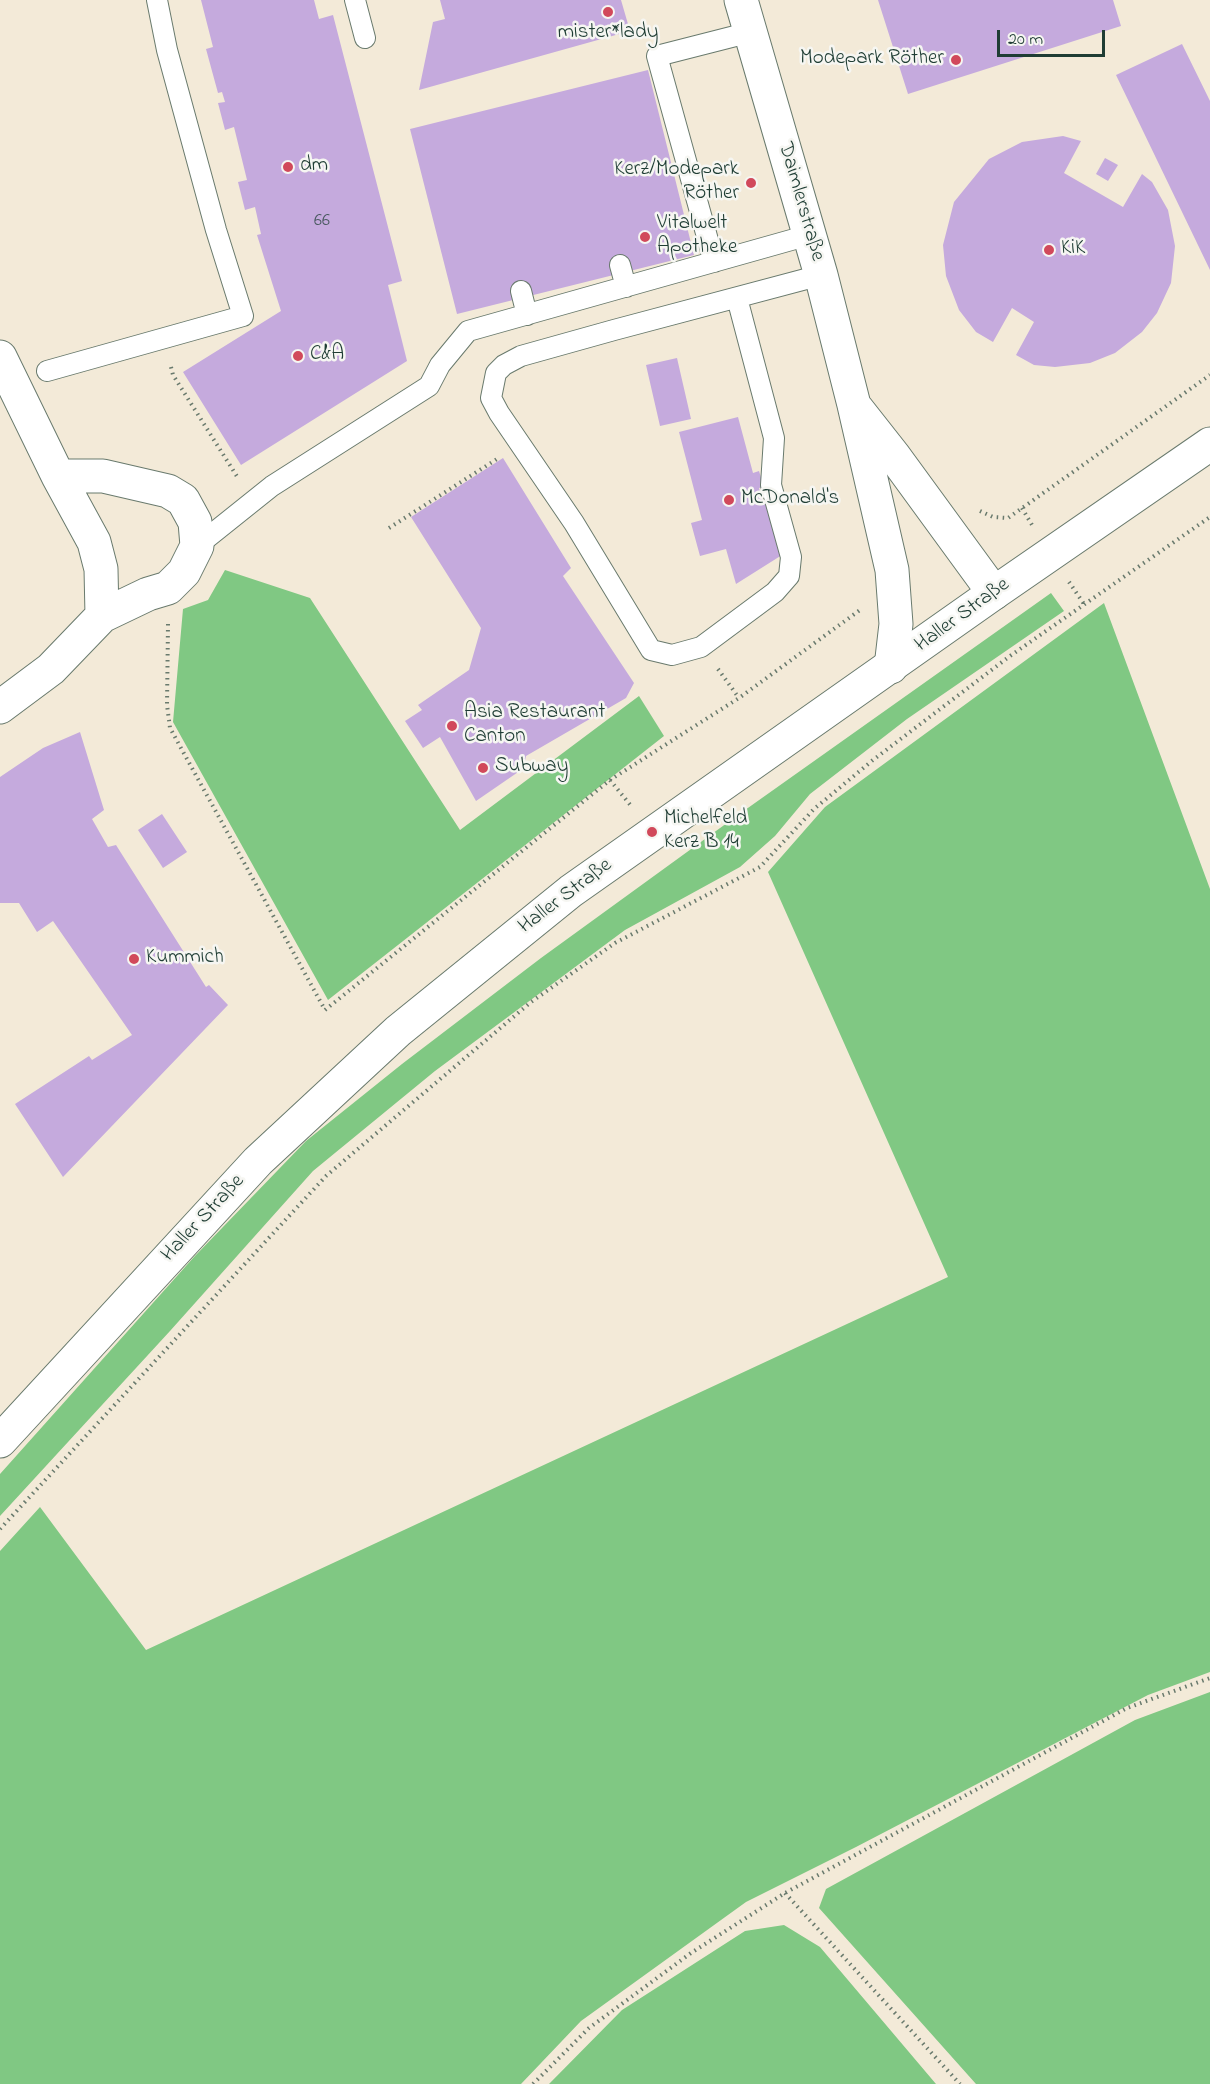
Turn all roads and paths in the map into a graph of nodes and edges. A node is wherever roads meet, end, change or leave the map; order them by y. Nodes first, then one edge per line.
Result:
1 (157, 0) edge
2 (356, 0) edge
3 (741, 0) edge
4 (751, 32) junction
5 (365, 38) dead end
6 (809, 235) junction
7 (714, 262) junction
8 (620, 265) dead end
9 (821, 275) junction
10 (626, 287) junction
11 (521, 291) dead end
12 (737, 298) junction
13 (527, 315) junction
14 (163, 338) junction
15 (0, 357) edge
16 (47, 371) dead end
17 (1210, 375) edge
18 (854, 405) junction
19 (1210, 444) edge
20 (491, 462) dead end
21 (58, 476) junction
22 (253, 501) junction
23 (980, 511) dead end
24 (1210, 517) edge
25 (389, 528) dead end
26 (197, 546) junction
27 (168, 588) junction
28 (994, 593) junction
29 (868, 604) dead end
30 (102, 616) junction
31 (891, 667) junction
32 (0, 707) edge
33 (0, 1441) edge
34 (0, 1529) edge
35 (1210, 1677) edge
36 (785, 1893) junction
37 (533, 2084) edge
38 (960, 2084) edge

1 - 14 lane
2 - 5 lane
3 - 4 street, Daimlerstraße
4 - 6 street, Daimlerstraße
4 - 7 lane
6 - 7 lane
6 - 9 street, Daimlerstraße
7 - 10 lane
8 - 10 lane
9 - 12 lane
9 - 18 street, Daimlerstraße
10 - 13 lane
11 - 13 lane
12 - 12 lane
13 - 22 lane
14 - 16 lane
14 - 22 path
15 - 21 street
17 - 23 path
18 - 28 street, Daimlerstraße
18 - 31 street, Daimlerstraße
19 - 28 street, Haller Straße
20 - 25 path
21 - 26 street
21 - 30 street
22 - 26 lane
24 - 34 path
26 - 27 street
27 - 29 path
27 - 30 street
28 - 31 street, Haller Straße
30 - 32 street
31 - 33 street, Haller Straße
35 - 36 path
36 - 37 path
36 - 38 path

